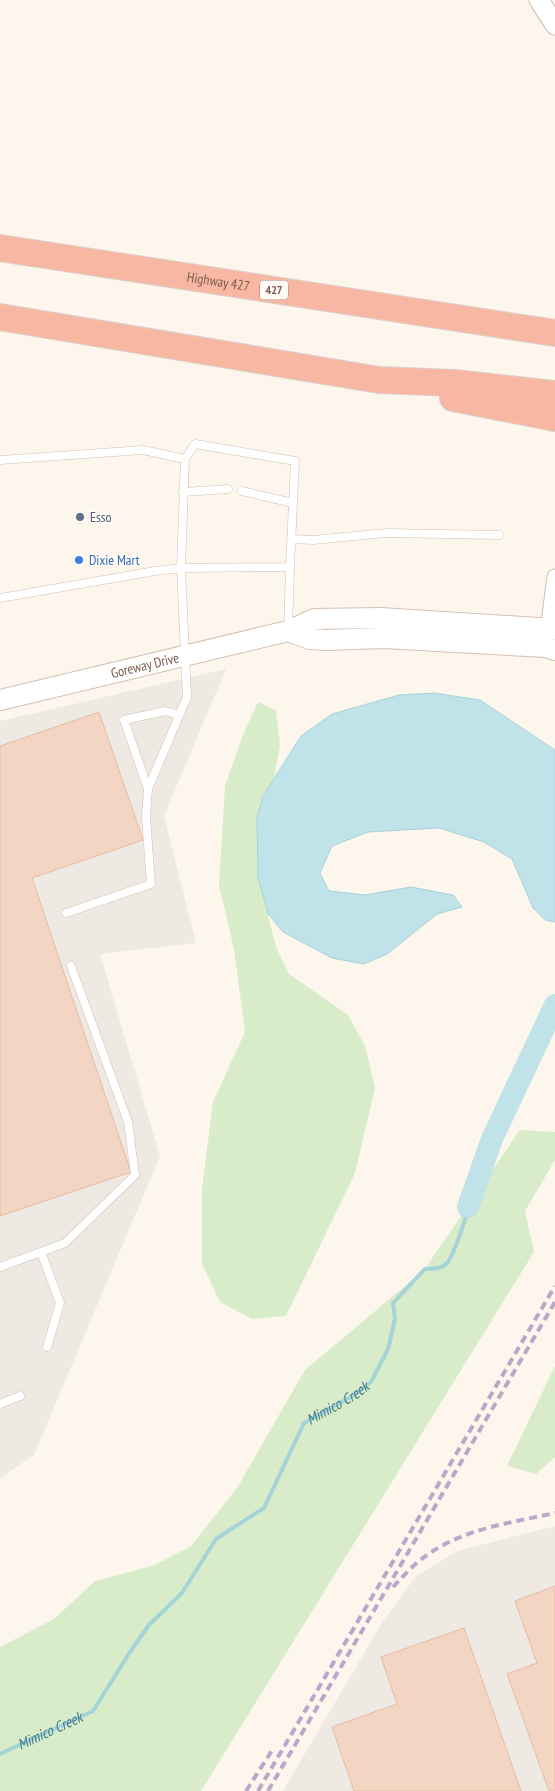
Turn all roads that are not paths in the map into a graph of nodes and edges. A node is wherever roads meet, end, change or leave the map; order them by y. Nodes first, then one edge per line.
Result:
1 (539, 0) edge
2 (555, 14) edge
3 (555, 25) edge
4 (0, 248) edge
5 (0, 317) edge
6 (551, 333) edge
7 (545, 404) edge
8 (0, 460) edge
9 (184, 460) junction
10 (228, 489) dead end
11 (242, 491) dead end
12 (184, 492) junction
13 (293, 503) junction
14 (499, 535) dead end
15 (292, 539) junction
16 (290, 567) junction
17 (182, 568) junction
18 (555, 577) edge
19 (0, 598) edge
20 (552, 628) edge
21 (288, 631) junction
22 (550, 649) edge
23 (184, 657) junction
24 (0, 700) edge
25 (180, 715) junction
26 (148, 789) junction
27 (66, 913) dead end
28 (71, 966) dead end
29 (40, 1252) junction
30 (0, 1267) edge
31 (46, 1347) dead end
32 (20, 1396) dead end
33 (0, 1404) edge

1 - 2 street
1 - 3 street
4 - 6 highway, Highway 427 / 427
5 - 7 highway
8 - 9 lane
9 - 12 lane
9 - 13 lane
10 - 12 lane
11 - 13 lane
12 - 17 lane
13 - 15 lane
14 - 15 lane
15 - 16 lane
16 - 17 lane
16 - 21 lane
17 - 19 lane
17 - 23 lane
18 - 20 street
20 - 21 main road, Goreway Drive
20 - 22 street
21 - 22 main road
21 - 23 main road, Goreway Drive
23 - 24 main road, Goreway Drive
23 - 25 lane
25 - 26 lane
25 - 26 lane
26 - 27 lane
28 - 29 lane
29 - 30 lane
29 - 31 lane
32 - 33 lane

